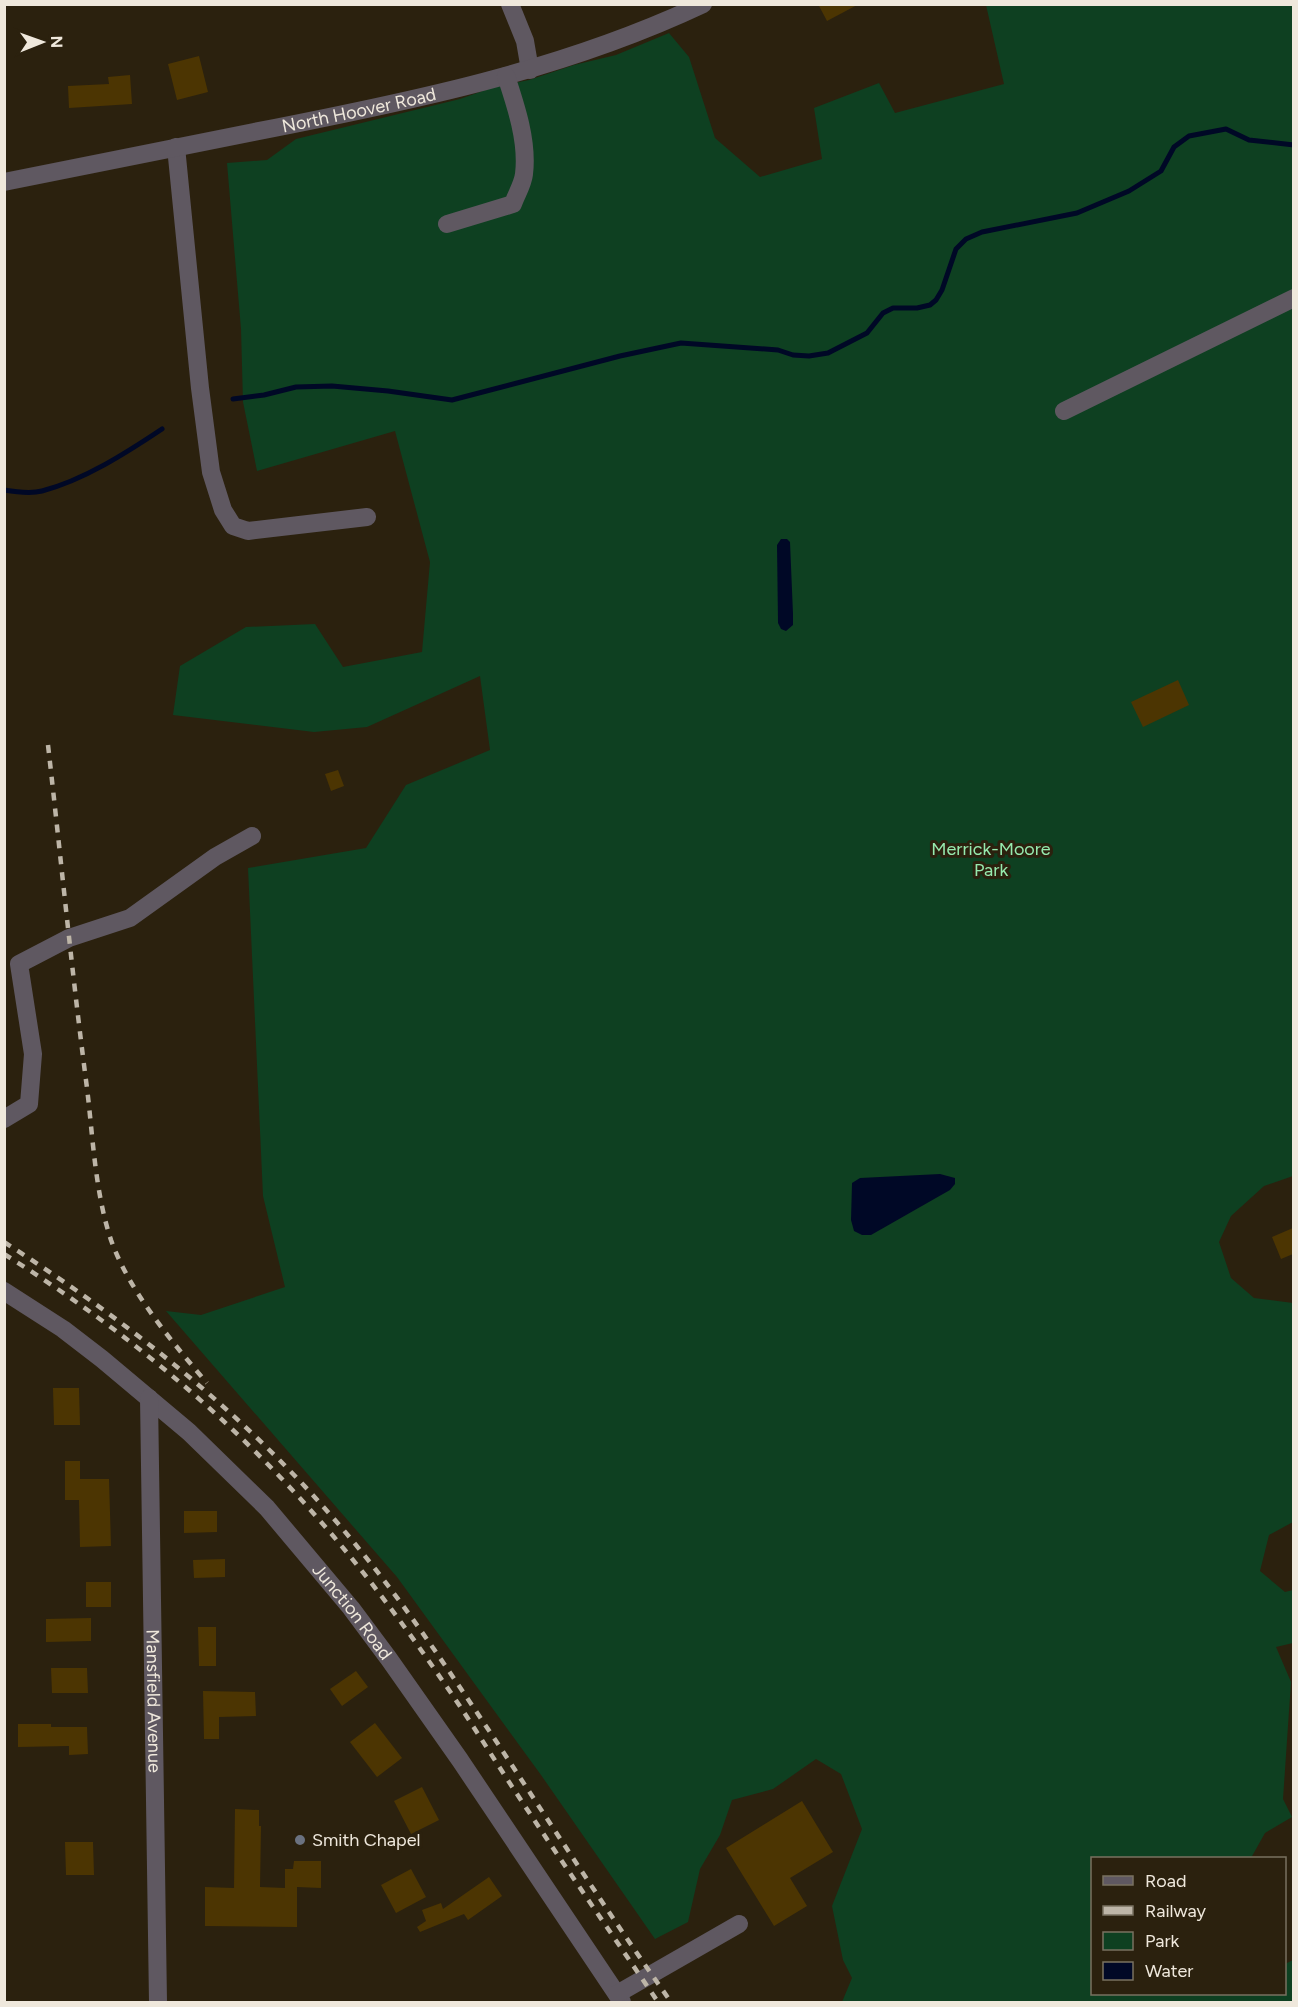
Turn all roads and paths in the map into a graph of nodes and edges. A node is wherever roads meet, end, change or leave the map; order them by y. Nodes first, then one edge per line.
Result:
1 (510, 4) edge
2 (703, 4) edge
3 (530, 70) junction
4 (506, 76) junction
5 (176, 147) junction
6 (4, 182) edge
7 (447, 224) dead end
8 (1293, 298) edge
9 (1064, 411) dead end
10 (367, 517) dead end
11 (252, 836) dead end
12 (4, 1119) edge
13 (4, 1291) edge
14 (149, 1398) junction
15 (739, 1924) dead end
16 (620, 2000) edge
17 (158, 2002) edge

1 - 3 street
2 - 3 street, North Hoover Road
3 - 4 street, North Hoover Road
4 - 5 street, North Hoover Road
4 - 7 street
5 - 6 street, North Hoover Road
5 - 10 street
8 - 9 street
11 - 12 street
13 - 14 street, Junction Road
14 - 16 street, Junction Road
14 - 17 street, Mansfield Avenue
15 - 16 street

